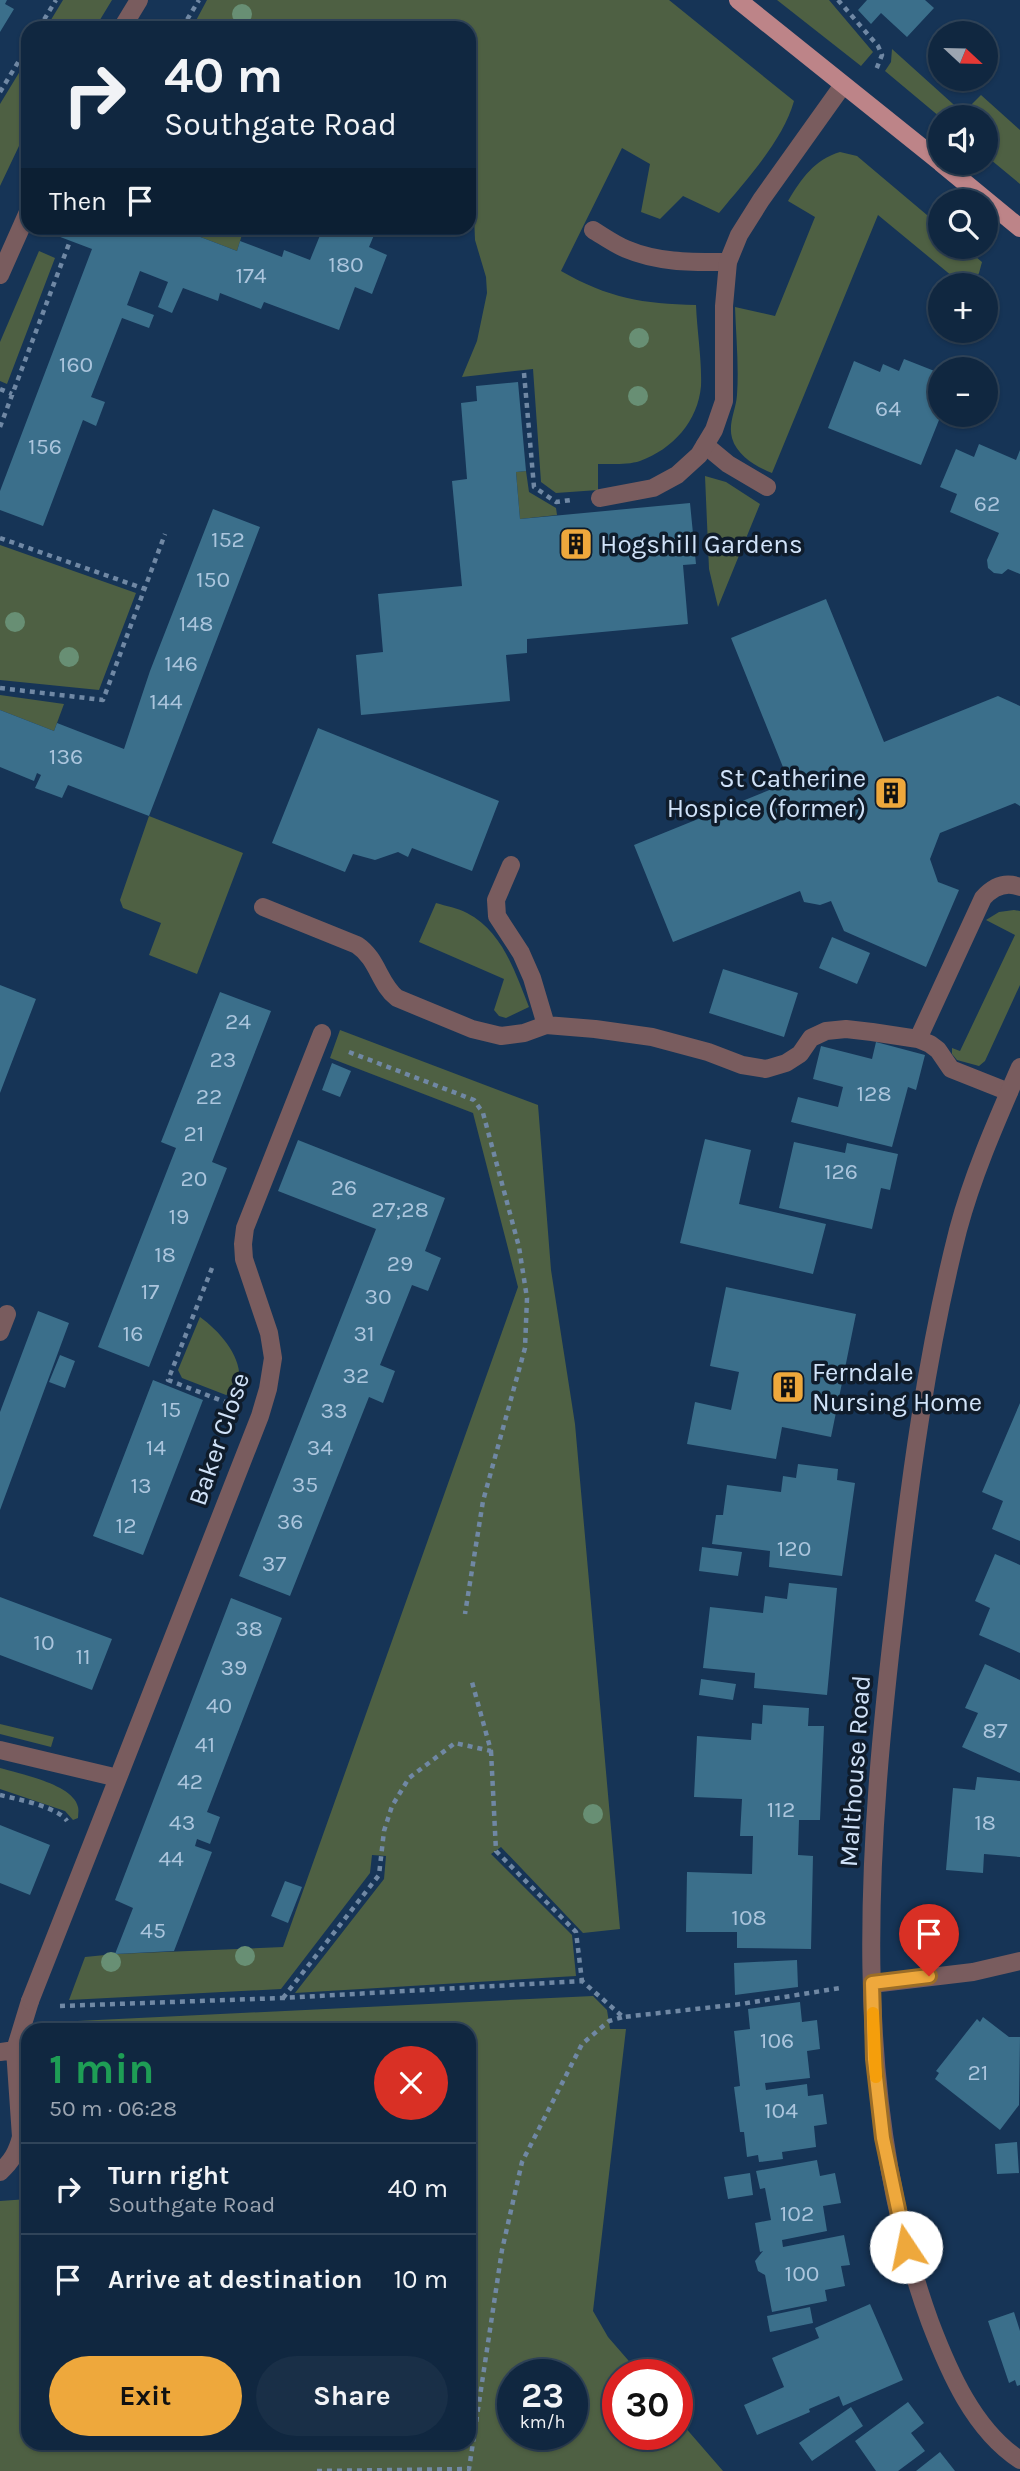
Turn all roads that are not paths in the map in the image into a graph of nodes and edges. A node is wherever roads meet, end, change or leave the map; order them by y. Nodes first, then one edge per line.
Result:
1 (139, 0) edge
2 (738, 0) edge
3 (128, 21) edge
4 (844, 85) junction
5 (928, 152) edge
6 (956, 175) edge
7 (21, 228) edge
8 (1020, 228) edge
9 (593, 230) dead end
10 (728, 262) junction
11 (0, 275) edge
12 (705, 445) junction
13 (767, 487) dead end
14 (600, 498) road end
15 (511, 865) dead end
16 (1020, 887) edge
17 (262, 907) dead end
18 (546, 1026) junction
19 (321, 1037) road end
20 (918, 1039) junction
21 (1020, 1067) edge
22 (1009, 1092) junction
23 (7, 1314) dead end
24 (0, 1332) edge
25 (0, 1750) edge
26 (118, 1778) junction
27 (1020, 1961) edge
28 (872, 1983) junction
29 (8, 2051) edge
30 (0, 2172) edge
31 (1020, 2460) edge

1 - 3 street
2 - 4 main road
4 - 5 main road
4 - 10 street
6 - 8 main road
7 - 11 street
9 - 10 street
10 - 12 street
12 - 13 street
12 - 14 street
15 - 18 street
16 - 20 street
17 - 18 street
18 - 20 street
19 - 26 street, Baker Close
20 - 22 street
21 - 22 street, Malthouse Road
22 - 28 street, Malthouse Road
23 - 24 street
25 - 26 street
26 - 29 street, Baker Close
27 - 28 street
28 - 31 street, Malthouse Road
29 - 30 street

